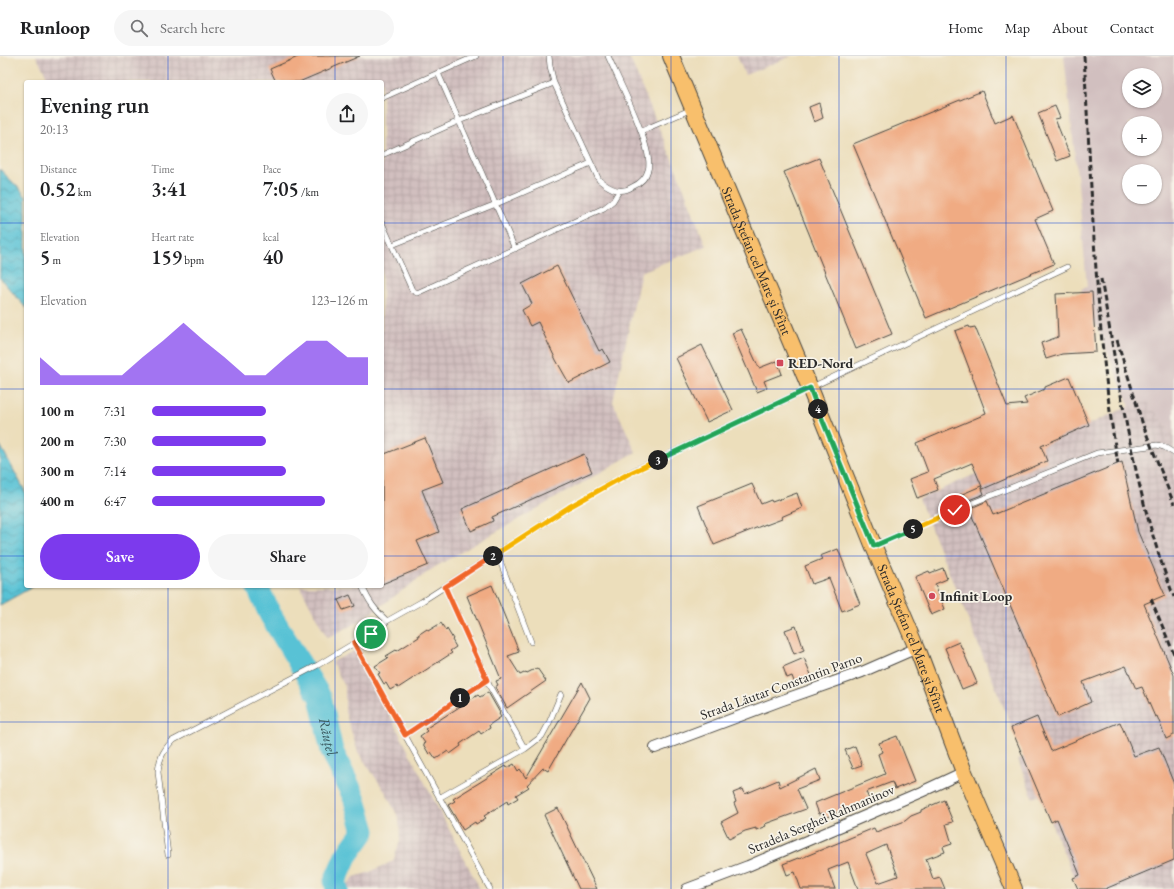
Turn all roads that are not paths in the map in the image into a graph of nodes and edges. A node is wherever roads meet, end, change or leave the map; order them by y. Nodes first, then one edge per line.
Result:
1 (476, 56) edge
2 (550, 56) edge
3 (608, 56) edge
4 (671, 56) edge
5 (438, 73) junction
6 (554, 83) junction
7 (384, 97) edge
8 (693, 109) junction
9 (459, 121) junction
10 (641, 131) junction
11 (384, 154) edge
12 (591, 163) junction
13 (619, 191) junction
14 (496, 204) junction
15 (384, 227) edge
16 (392, 245) junction
17 (515, 249) junction
18 (1067, 267) dead end
19 (810, 388) junction
20 (1174, 454) edge
21 (874, 546) junction
22 (497, 554) junction
23 (445, 587) junction
24 (363, 588) edge
25 (387, 621) junction
26 (531, 642) dead end
27 (354, 643) junction
28 (917, 648) junction
29 (487, 680) junction
30 (561, 694) dead end
31 (405, 735) junction
32 (655, 748) dead end
33 (525, 749) junction
34 (964, 772) junction
35 (439, 798) junction
36 (168, 855) dead end
37 (490, 889) edge
38 (687, 889) edge
39 (1014, 889) edge

1 - 5 lane
2 - 6 lane
3 - 10 lane
4 - 8 main road, Strada Ștefan cel Mare și Sfînt
5 - 7 lane
5 - 9 lane
6 - 9 lane
6 - 12 lane
8 - 10 lane
8 - 19 main road, Strada Ștefan cel Mare și Sfînt
9 - 11 lane
9 - 14 lane
10 - 13 lane
12 - 13 lane
12 - 14 lane
13 - 17 lane
14 - 16 lane
14 - 17 lane
15 - 16 lane
16 - 17 lane
18 - 19 lane
19 - 21 main road, Strada Ștefan cel Mare și Sfînt
19 - 22 lane
20 - 21 lane
21 - 28 main road, Strada Ștefan cel Mare și Sfînt
22 - 23 lane
22 - 26 lane
23 - 25 lane
23 - 29 lane
24 - 25 lane
25 - 27 lane
27 - 31 lane
27 - 36 lane
28 - 32 street, Strada Lăutar Constantin Parno
28 - 34 main road, Strada Ștefan cel Mare și Sfînt
29 - 31 lane
29 - 33 lane
30 - 33 lane
31 - 35 lane
33 - 35 lane
34 - 38 street, Stradela Serghei Rahmaninov
34 - 39 main road, Strada Ștefan cel Mare și Sfînt
35 - 37 lane

